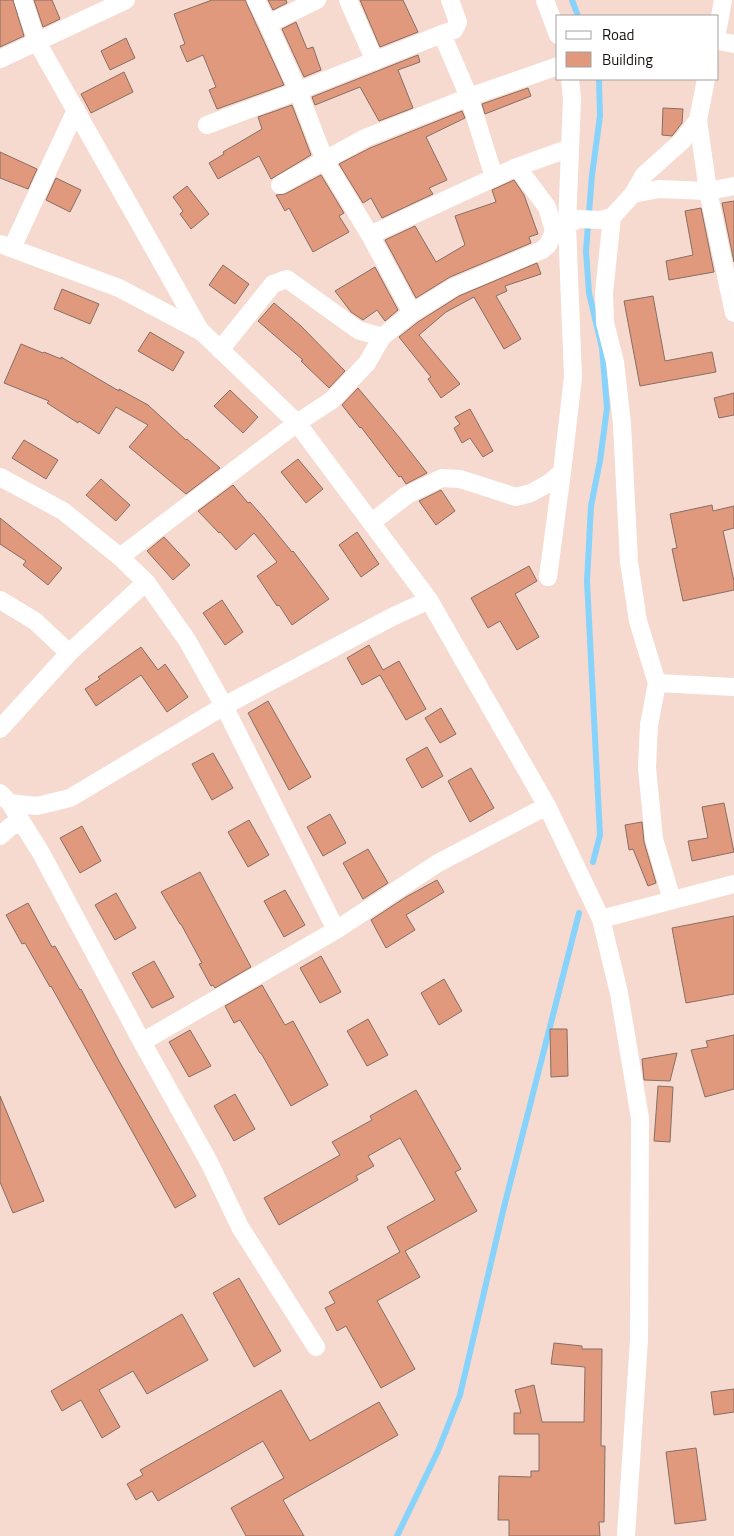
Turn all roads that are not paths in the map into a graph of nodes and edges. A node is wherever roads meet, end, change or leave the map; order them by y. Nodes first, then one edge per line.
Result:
1 (23, 0) edge
2 (126, 0) edge
3 (256, 0) edge
4 (317, 0) edge
5 (348, 0) edge
6 (450, 0) edge
7 (545, 0) edge
8 (723, 0) edge
9 (719, 22) edge
10 (268, 24) junction
11 (556, 30) edge
12 (442, 34) junction
13 (719, 41) edge
14 (37, 42) junction
15 (734, 44) edge
16 (0, 59) edge
17 (375, 61) junction
18 (556, 67) edge
19 (570, 80) edge
20 (706, 80) edge
21 (298, 91) junction
22 (469, 98) junction
23 (76, 110) junction
24 (698, 120) junction
25 (207, 126) dead end
26 (570, 148) junction
27 (325, 161) junction
28 (517, 167) junction
29 (494, 177) junction
30 (280, 185) dead end
31 (734, 186) edge
32 (708, 191) junction
33 (633, 194) junction
34 (606, 219) junction
35 (567, 225) junction
36 (370, 235) junction
37 (6, 246) edge
38 (412, 313) junction
39 (734, 313) edge
40 (202, 332) junction
41 (382, 337) junction
42 (220, 350) junction
43 (297, 422) junction
44 (562, 472) junction
45 (0, 478) edge
46 (372, 522) junction
47 (120, 557) junction
48 (548, 577) dead end
49 (146, 582) junction
50 (0, 600) edge
51 (429, 600) junction
52 (69, 654) junction
53 (657, 683) junction
54 (734, 687) edge
55 (224, 706) junction
56 (0, 729) edge
57 (5, 798) edge
58 (547, 806) junction
59 (22, 822) junction
60 (0, 836) edge
61 (734, 884) edge
62 (672, 900) junction
63 (601, 919) junction
64 (336, 930) junction
65 (142, 1042) junction
66 (316, 1347) dead end
67 (626, 1536) edge

1 - 14 street
2 - 14 street
3 - 10 street
4 - 10 street
5 - 17 street
6 - 12 street
7 - 11 street
8 - 9 street
10 - 21 street
12 - 17 street
12 - 22 street
13 - 15 street
14 - 16 street
14 - 23 street
17 - 21 street
18 - 22 street
19 - 26 street
20 - 24 street
21 - 25 street
21 - 27 street
22 - 27 street
22 - 29 street
23 - 37 street
23 - 40 street
24 - 32 street
24 - 33 street
26 - 28 street
26 - 35 street
27 - 30 street
27 - 36 street
28 - 29 street
28 - 35 street
29 - 36 street
31 - 32 street
32 - 33 street
32 - 39 street
33 - 34 street
34 - 35 street
34 - 53 street
35 - 38 street
35 - 44 street
36 - 38 street
37 - 40 street
38 - 41 street
40 - 42 street
41 - 42 street
41 - 43 street
42 - 43 street
43 - 46 street
43 - 47 street
44 - 46 street
44 - 48 street
45 - 47 street
46 - 51 street
47 - 49 street
49 - 52 street
49 - 55 street
50 - 52 street
51 - 55 street
51 - 58 street
52 - 56 street
53 - 54 street
53 - 62 street
55 - 57 street
55 - 64 street
57 - 59 street
58 - 63 street
58 - 64 street
59 - 60 street
59 - 65 street
61 - 62 street
62 - 63 street
63 - 67 street
64 - 65 street
65 - 66 street

